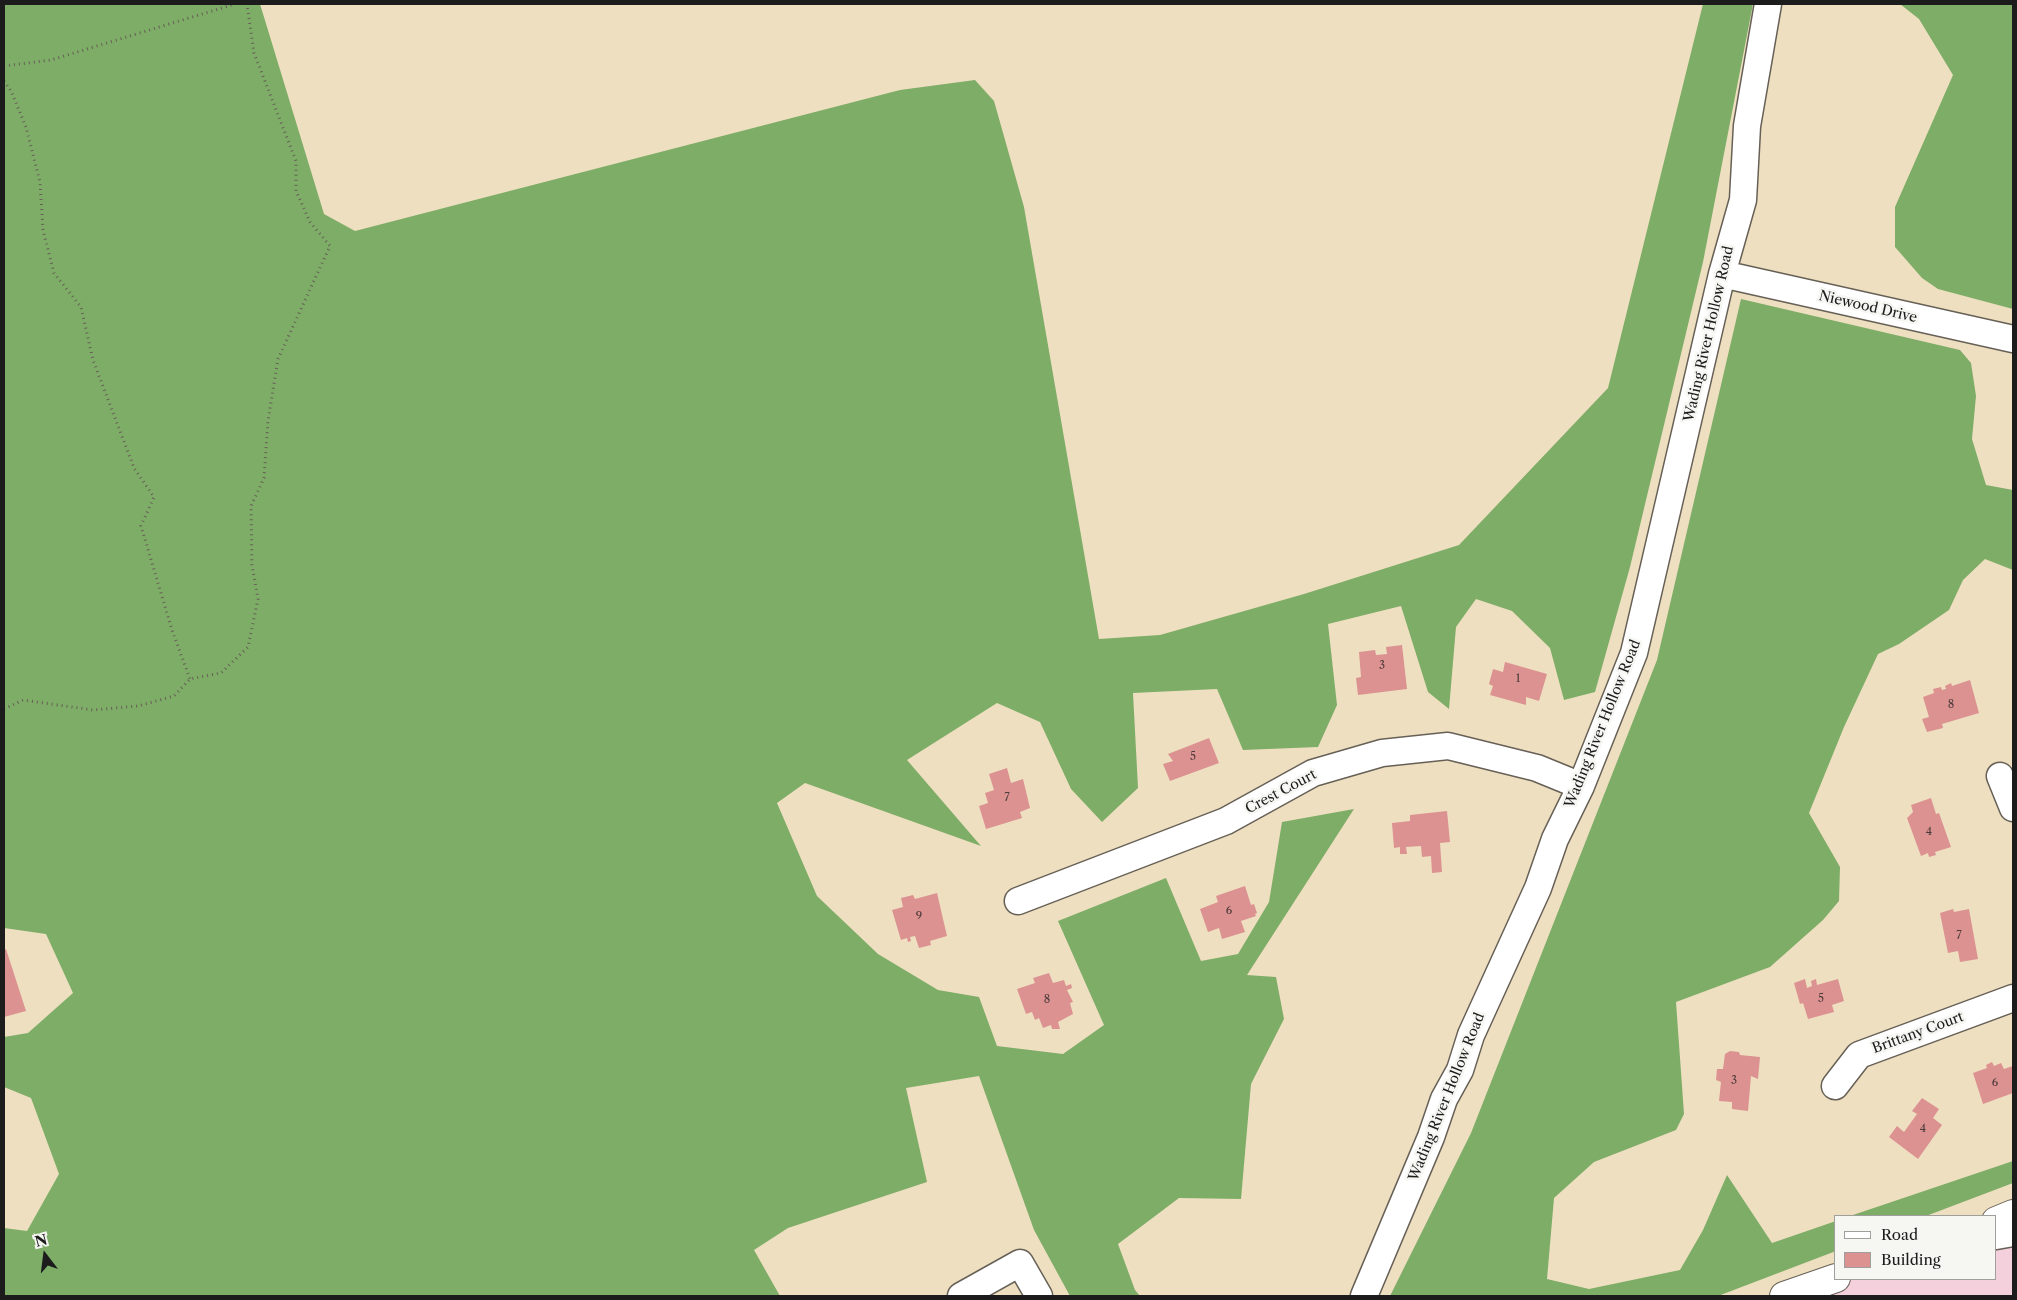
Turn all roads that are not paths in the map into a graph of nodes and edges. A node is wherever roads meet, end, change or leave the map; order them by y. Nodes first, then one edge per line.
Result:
1 (1768, 4) edge
2 (1722, 274) junction
3 (2013, 339) edge
4 (2000, 776) dead end
5 (1581, 786) junction
6 (2013, 808) edge
7 (1018, 901) dead end
8 (2013, 998) edge
9 (1835, 1086) dead end
10 (2013, 1214) edge
11 (1997, 1221) edge
12 (2013, 1233) edge
13 (1997, 1236) edge
14 (1834, 1279) edge
15 (962, 1296) edge
16 (1039, 1296) edge
17 (1364, 1296) edge
18 (1784, 1296) edge

1 - 2 street, Wading River Hollow Road
2 - 3 street, Niewood Drive
2 - 5 street, Wading River Hollow Road
4 - 6 street
5 - 7 street, Crest Court
5 - 17 street, Wading River Hollow Road
8 - 9 street, Brittany Court
10 - 11 main road
12 - 13 street
14 - 18 main road
15 - 16 street

